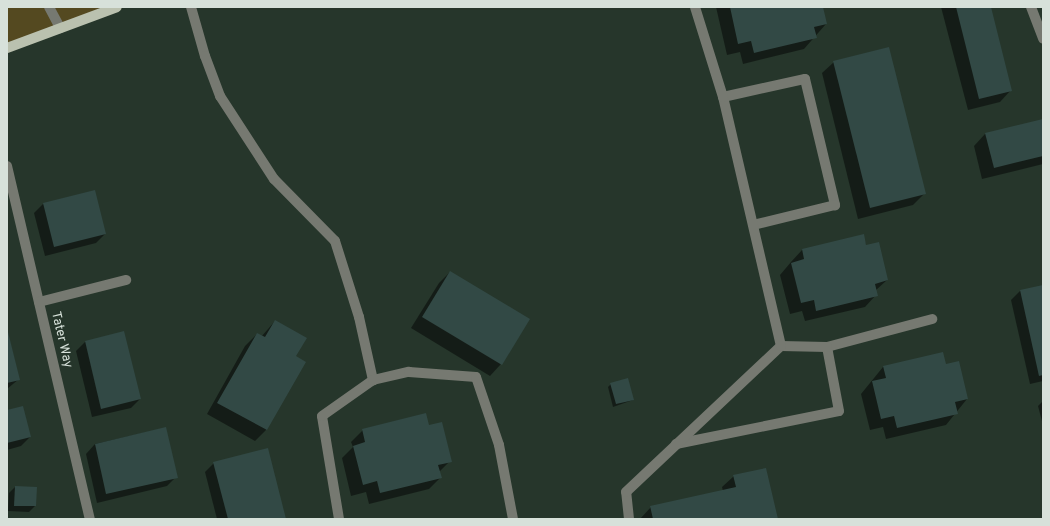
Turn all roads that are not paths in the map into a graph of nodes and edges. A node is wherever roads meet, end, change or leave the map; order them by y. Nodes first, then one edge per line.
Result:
1 (49, 7) edge
2 (117, 7) edge
3 (191, 7) edge
4 (695, 7) edge
5 (1031, 7) edge
6 (60, 28) junction
7 (1043, 39) edge
8 (7, 48) edge
9 (723, 97) junction
10 (7, 166) edge
11 (753, 225) junction
12 (126, 280) dead end
13 (39, 302) junction
14 (932, 318) dead end
15 (781, 346) junction
16 (827, 347) junction
17 (373, 380) junction
18 (676, 444) junction
19 (90, 519) edge
20 (339, 519) edge
21 (513, 519) edge
22 (629, 519) edge

1 - 6 street
2 - 6 main road
3 - 17 street
4 - 9 street
5 - 7 street
6 - 8 main road
9 - 11 street
9 - 11 street
10 - 13 street, Tater Way
11 - 15 street
12 - 13 street
13 - 19 street, Tater Way
14 - 16 street
15 - 16 street
15 - 18 street
16 - 18 street
17 - 20 street
17 - 21 street
18 - 22 street

